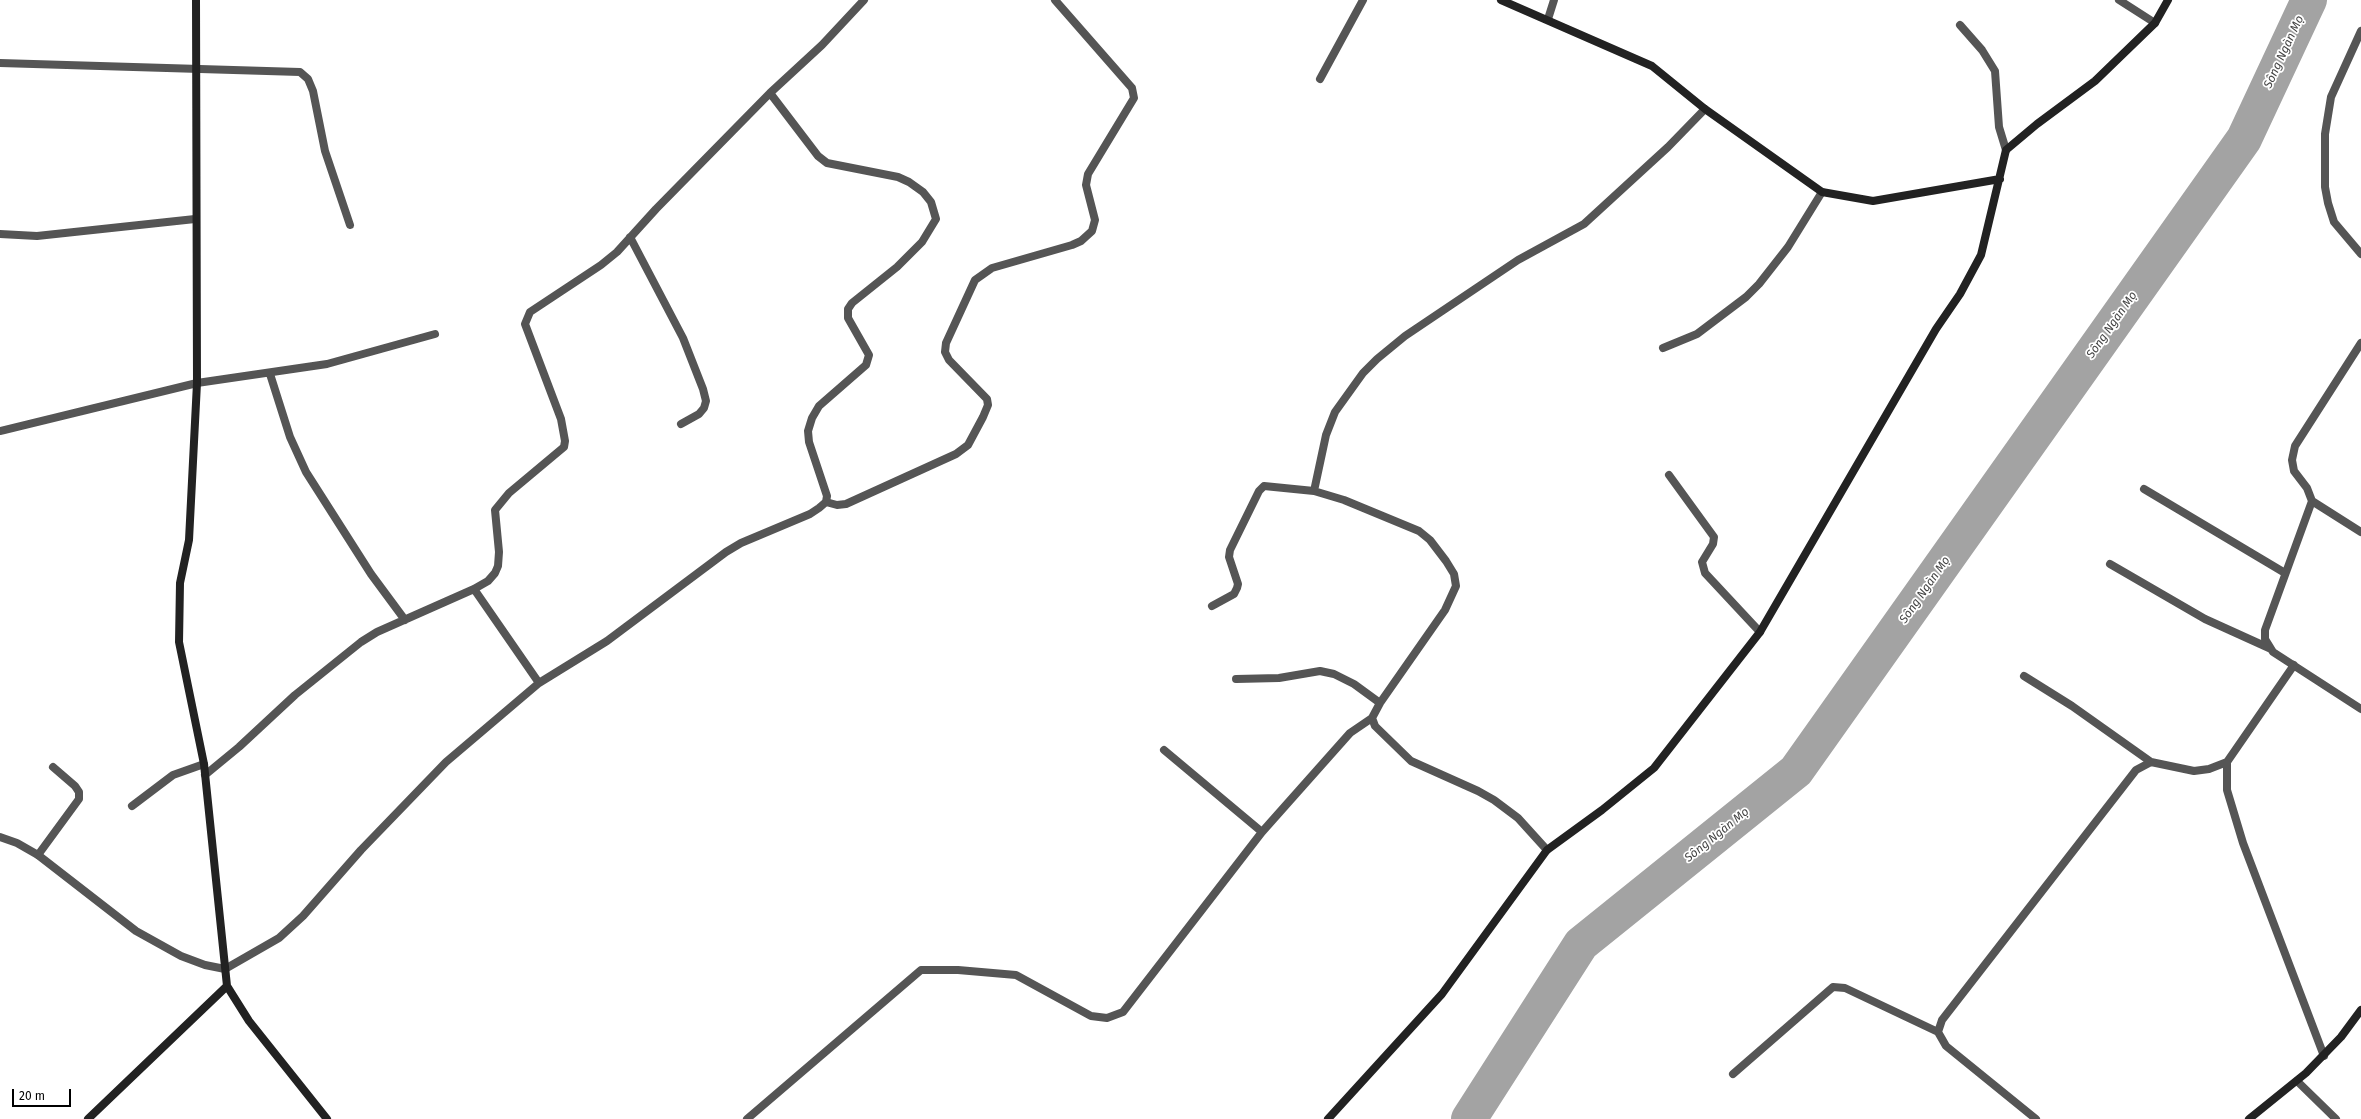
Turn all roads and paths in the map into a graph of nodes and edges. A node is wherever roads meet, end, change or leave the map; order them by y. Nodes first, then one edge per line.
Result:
1 (196, 0) edge
2 (864, 0) edge
3 (1055, 0) edge
4 (1363, 0) edge
5 (1501, 0) edge
6 (1554, 0) edge
7 (2119, 0) edge
8 (2168, 0) edge
9 (1548, 19) junction
10 (2155, 24) junction
11 (1960, 25) dead end
12 (2361, 31) edge
13 (0, 63) edge
14 (196, 68) junction
15 (1320, 79) dead end
16 (770, 93) junction
17 (1705, 109) junction
18 (2006, 150) junction
19 (2000, 179) junction
20 (1822, 192) junction
21 (195, 220) junction
22 (350, 225) dead end
23 (0, 234) edge
24 (630, 237) junction
25 (2361, 254) edge
26 (435, 334) dead end
27 (2361, 343) edge
28 (1663, 348) dead end
29 (270, 374) junction
30 (197, 383) junction
31 (681, 424) dead end
32 (0, 431) edge
33 (1669, 475) dead end
34 (2144, 489) dead end
35 (1314, 491) junction
36 (2312, 501) junction
37 (826, 502) junction
38 (2361, 532) edge
39 (2110, 564) dead end
40 (2285, 573) junction
41 (474, 589) junction
42 (1212, 606) dead end
43 (405, 620) junction
44 (1760, 632) junction
45 (2269, 648) junction
46 (2294, 665) junction
47 (2024, 676) dead end
48 (1236, 679) dead end
49 (539, 682) junction
50 (1380, 703) junction
51 (2361, 709) edge
52 (1372, 718) junction
53 (1164, 750) dead end
54 (2151, 762) junction
55 (2228, 762) junction
56 (204, 764) junction
57 (53, 767) dead end
58 (205, 775) junction
59 (132, 806) dead end
60 (1262, 832) junction
61 (0, 837) edge
62 (1547, 850) junction
63 (38, 855) junction
64 (225, 969) junction
65 (227, 986) junction
66 (2361, 1010) edge
67 (1938, 1032) junction
68 (2324, 1056) junction
69 (1733, 1074) dead end
70 (2297, 1081) junction
71 (88, 1119) edge
72 (327, 1119) edge
73 (747, 1119) edge
74 (1328, 1119) edge
75 (2036, 1119) edge
76 (2249, 1119) edge
77 (2336, 1119) edge

1 - 14 street
2 - 16 street
3 - 37 street
4 - 15 street
5 - 9 street
6 - 9 street
7 - 10 street
8 - 10 street
9 - 17 street
10 - 18 street
11 - 18 street
12 - 25 street
13 - 14 street
14 - 21 street
14 - 22 street
16 - 24 street
16 - 37 street
17 - 20 street
17 - 35 street
18 - 19 street
19 - 20 street
19 - 44 street
20 - 28 street
21 - 23 street
21 - 30 street
24 - 31 street
24 - 41 street
26 - 29 street
27 - 36 street
29 - 30 street
29 - 43 street
30 - 32 street
30 - 56 street
33 - 44 street
34 - 40 street
35 - 42 street
35 - 50 street
36 - 38 street
36 - 40 street
37 - 49 street
39 - 45 street
40 - 45 street
41 - 43 street
41 - 49 street
43 - 58 street
44 - 62 street
45 - 46 street
46 - 51 street
46 - 55 street
47 - 54 street
48 - 50 street
49 - 64 street
50 - 52 street
52 - 60 street
52 - 62 street
53 - 60 street
54 - 55 street
54 - 67 street
55 - 68 street
56 - 58 street
56 - 59 street
57 - 63 street
58 - 64 street
60 - 73 street
61 - 63 street
62 - 74 street
63 - 64 street
64 - 65 street
65 - 71 street
65 - 72 street
66 - 68 street
67 - 69 street
67 - 75 street
68 - 70 street
70 - 76 street
70 - 77 street

